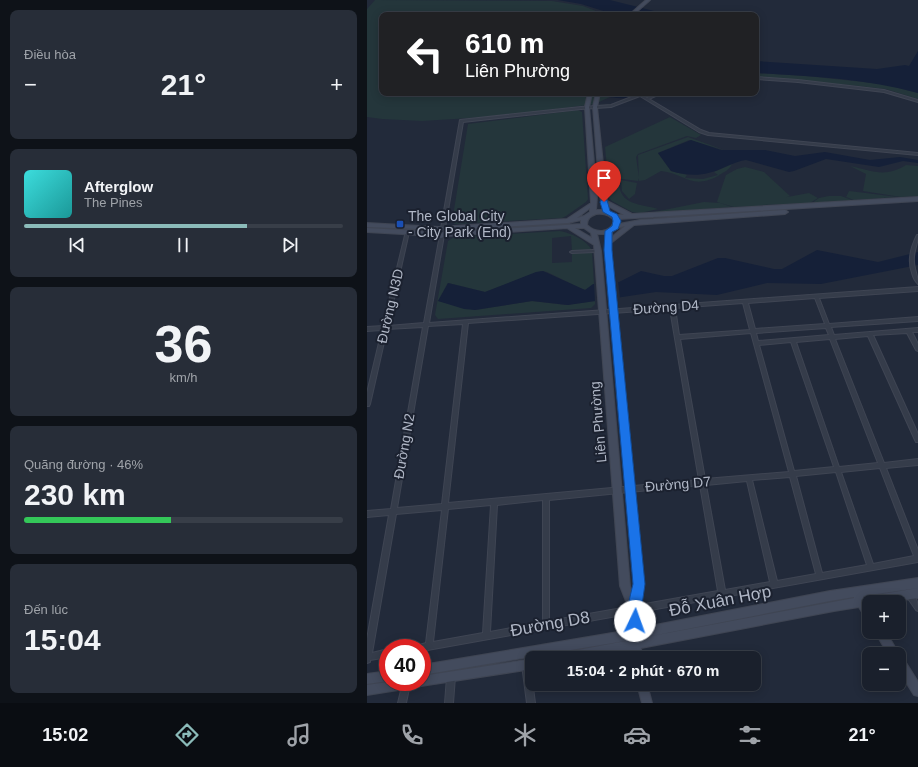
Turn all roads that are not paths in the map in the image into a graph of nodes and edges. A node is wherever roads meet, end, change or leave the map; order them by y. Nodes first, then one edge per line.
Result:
1 (647, 0) edge
2 (654, 0) edge
3 (634, 12) edge
4 (641, 12) edge
5 (759, 78) edge
6 (589, 96) edge
7 (597, 96) edge
8 (638, 96) edge
9 (642, 96) edge
10 (652, 96) edge
11 (646, 99) junction
12 (918, 101) edge
13 (595, 107) junction
14 (587, 108) junction
15 (589, 125) junction
16 (597, 125) junction
17 (918, 154) edge
18 (918, 199) edge
19 (604, 202) junction
20 (594, 203) junction
21 (918, 204) edge
22 (855, 206) junction
23 (606, 212) junction
24 (593, 213) junction
25 (615, 217) junction
26 (585, 218) junction
27 (634, 220) junction
28 (567, 224) junction
29 (367, 225) edge
30 (585, 226) junction
31 (616, 226) junction
32 (367, 230) edge
33 (407, 230) junction
34 (442, 231) junction
35 (609, 231) junction
36 (594, 232) junction
37 (918, 236) edge
38 (608, 243) junction
39 (597, 244) junction
40 (593, 251) dead end
41 (572, 252) dead end
42 (918, 282) edge
43 (918, 289) edge
44 (817, 296) junction
45 (745, 301) junction
46 (672, 307) junction
47 (614, 311) junction
48 (603, 312) junction
49 (918, 319) edge
50 (467, 322) junction
51 (426, 325) junction
52 (827, 326) junction
53 (385, 328) junction
54 (367, 329) edge
55 (918, 330) edge
56 (753, 331) junction
57 (909, 331) junction
58 (870, 334) junction
59 (677, 337) junction
60 (832, 337) junction
61 (793, 340) junction
62 (756, 343) junction
63 (918, 349) edge
64 (367, 404) edge
65 (918, 440) edge
66 (918, 462) edge
67 (882, 466) junction
68 (838, 470) junction
69 (792, 474) junction
70 (749, 478) junction
71 (703, 482) junction
72 (630, 489) junction
73 (618, 490) junction
74 (546, 497) junction
75 (494, 502) junction
76 (446, 507) junction
77 (393, 512) junction
78 (367, 514) edge
79 (918, 559) edge
80 (871, 567) junction
81 (820, 576) junction
82 (918, 580) edge
83 (918, 583) edge
84 (774, 584) junction
85 (906, 585) junction
86 (856, 592) junction
87 (722, 593) junction
88 (915, 594) edge
89 (860, 602) junction
90 (862, 605) edge
91 (918, 608) edge
92 (634, 609) junction
93 (546, 625) junction
94 (486, 636) junction
95 (430, 639) edge
96 (635, 639) junction
97 (431, 646) edge
98 (589, 651) edge
99 (636, 651) edge
100 (379, 656) edge
101 (367, 658) edge
102 (525, 665) edge
103 (431, 669) edge
104 (906, 673) edge
105 (379, 677) edge
106 (451, 677) junction
107 (367, 679) edge
108 (431, 680) edge
109 (379, 688) edge
110 (367, 690) edge
111 (404, 691) edge
112 (530, 691) edge
113 (644, 691) edge
114 (918, 691) edge
115 (402, 703) edge
116 (449, 703) edge
117 (531, 703) edge
118 (647, 703) edge

1 - 3 street
2 - 4 street
5 - 12 street
6 - 14 street
7 - 13 street
8 - 13 street
9 - 11 street
10 - 11 street
11 - 17 street
13 - 14 street
13 - 16 street
14 - 15 street
14 - 34 street, Đường N2
15 - 16 street
15 - 20 street
16 - 19 street
18 - 22 street
19 - 23 street
19 - 27 street
20 - 24 street
20 - 28 street
21 - 22 street
22 - 27 street
23 - 24 street
23 - 25 street
24 - 26 street
25 - 27 street
25 - 31 street
26 - 28 street
26 - 30 street
27 - 31 street
27 - 38 street
28 - 30 street
28 - 34 street
28 - 39 street
29 - 33 street
30 - 36 street
31 - 35 street
32 - 33 street
33 - 34 street
33 - 53 street, Đường N3D
34 - 51 street, Đường N2
35 - 36 street
35 - 38 street, Liên Phường
36 - 39 street, Liên Phường
37 - 42 street
38 - 47 street, Liên Phường
39 - 48 street, Liên Phường
40 - 41 street
43 - 44 street, Đường D4
44 - 45 street, Đường D4
44 - 52 street
45 - 46 street, Đường D4
45 - 56 street
46 - 47 street, Đường D4
46 - 59 street
47 - 48 street, Đường D4
47 - 72 street, Liên Phường
48 - 50 street, Đường D4
48 - 73 street, Liên Phường
49 - 52 street
50 - 51 street, Đường D4
50 - 76 street
51 - 53 street, Đường D4
51 - 77 street, Đường N2
52 - 56 street
52 - 60 street
53 - 54 street, Đường D4
53 - 64 street, Đường N3D
55 - 57 street
56 - 59 street
56 - 62 street
57 - 58 street
57 - 63 street
58 - 60 street
58 - 65 street
59 - 71 street
60 - 61 street
60 - 67 street
61 - 62 street
61 - 68 street
62 - 69 street
66 - 67 street, Đường D7
67 - 68 street, Đường D7
67 - 79 street
68 - 69 street, Đường D7
68 - 80 street
69 - 70 street, Đường D7
69 - 81 street
70 - 71 street, Đường D7
70 - 84 street
71 - 72 street, Đường D7
71 - 87 street
72 - 73 street, Đường D7
72 - 92 street, Liên Phường
73 - 74 street, Đường D7
73 - 92 street, Liên Phường
74 - 75 street, Đường D7
74 - 93 street
75 - 76 street, Đường D7
75 - 94 street
76 - 77 street, Đường D7
76 - 95 street
77 - 78 street, Đường D7
77 - 101 street, Đường N2
79 - 80 street, Đường D8
80 - 81 street, Đường D8
81 - 84 street, Đường D8
82 - 85 street, Đỗ Xuân Hợp
83 - 85 street, Đỗ Xuân Hợp
84 - 87 street, Đường D8
85 - 86 street, Đỗ Xuân Hợp
86 - 89 street
86 - 96 street, Đỗ Xuân Hợp
87 - 92 street, Đường D8
88 - 89 street, Đỗ Xuân Hợp
88 - 91 street
89 - 90 street
89 - 96 street, Đỗ Xuân Hợp
92 - 93 street, Đường D8
92 - 96 street, Liên Phường
93 - 94 street, Đường D8
94 - 97 street, Đường D8
96 - 98 street, Đỗ Xuân Hợp
96 - 99 street, Liên Phường
96 - 103 street, Đỗ Xuân Hợp
100 - 101 street
102 - 106 street
104 - 114 street
105 - 107 street
106 - 108 street
106 - 116 street
109 - 110 street
111 - 115 street
112 - 117 street
113 - 118 street

